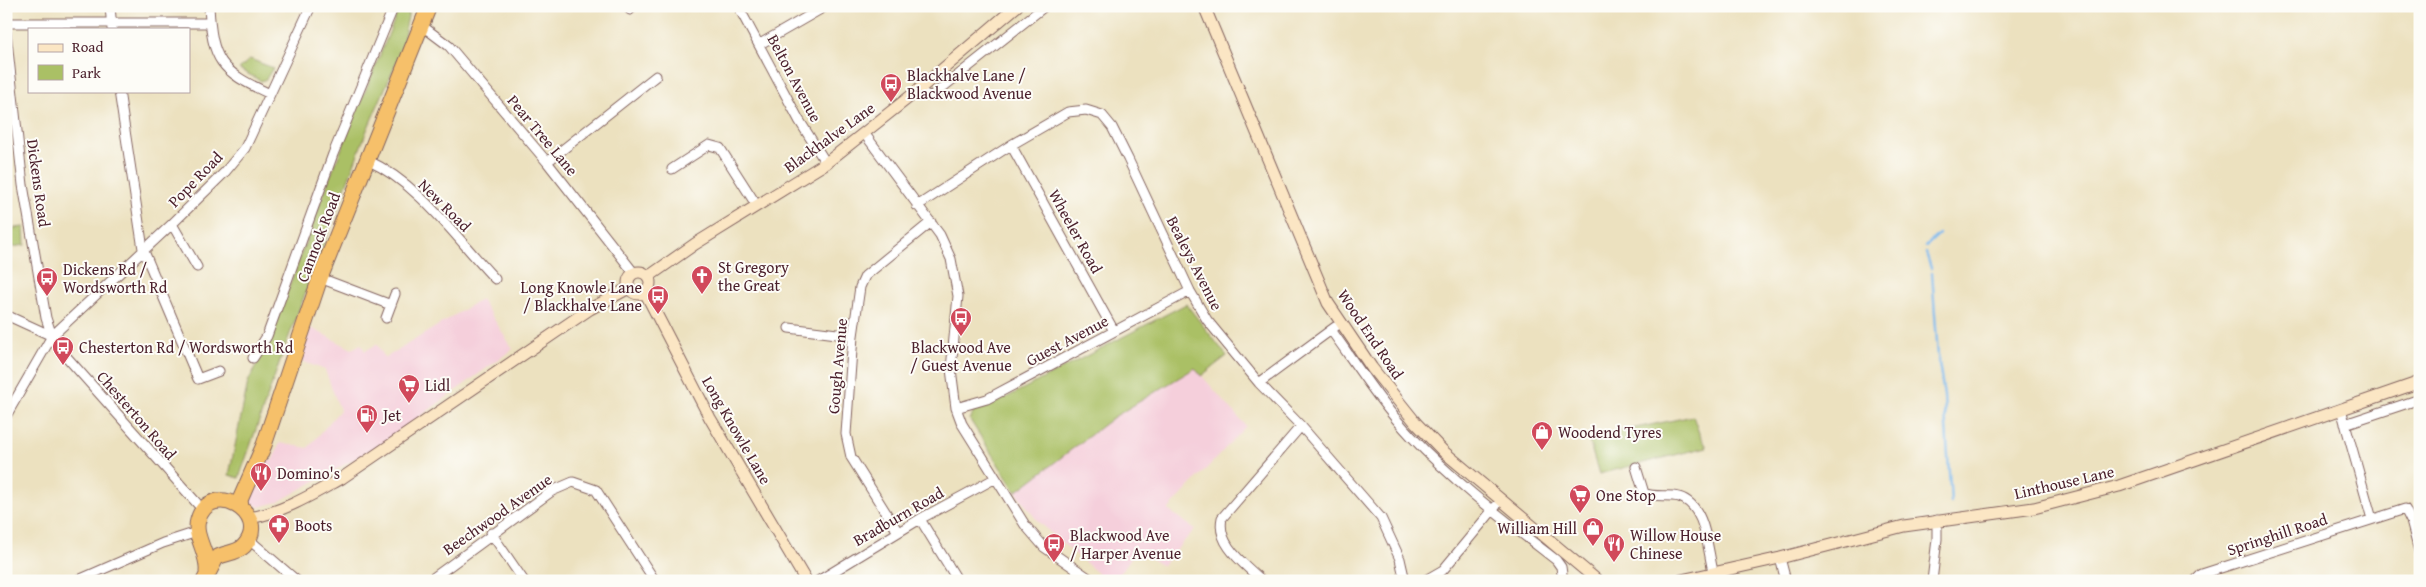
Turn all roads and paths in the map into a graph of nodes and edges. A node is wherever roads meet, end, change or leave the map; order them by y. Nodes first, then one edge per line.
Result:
1 (110, 6) edge
2 (210, 6) edge
3 (311, 6) edge
4 (394, 6) edge
5 (429, 6) edge
6 (738, 6) edge
7 (826, 6) edge
8 (1017, 6) edge
9 (1045, 6) edge
10 (1204, 6) edge
11 (6, 23) edge
12 (210, 23) junction
13 (421, 25) junction
14 (112, 26) edge
15 (6, 32) edge
16 (760, 44) junction
17 (656, 76) dead end
18 (917, 91) junction
19 (119, 92) edge
20 (270, 94) junction
21 (864, 134) junction
22 (1011, 145) junction
23 (367, 160) junction
24 (547, 162) junction
25 (826, 163) junction
26 (672, 169) dead end
27 (757, 206) junction
28 (917, 206) junction
29 (931, 222) junction
30 (172, 224) junction
31 (144, 249) junction
32 (197, 267) dead end
33 (634, 274) junction
34 (648, 277) junction
35 (320, 278) junction
36 (495, 279) dead end
37 (629, 288) junction
38 (1190, 291) junction
39 (645, 292) junction
40 (395, 294) dead end
41 (391, 305) junction
42 (6, 315) edge
43 (386, 318) dead end
44 (1342, 322) junction
45 (789, 328) dead end
46 (1331, 330) junction
47 (1114, 332) junction
48 (52, 336) junction
49 (853, 336) junction
50 (253, 358) dead end
51 (219, 371) dead end
52 (2420, 382) edge
53 (1259, 383) junction
54 (2420, 400) edge
55 (956, 408) junction
56 (2340, 409) junction
57 (6, 416) edge
58 (2345, 424) junction
59 (1302, 426) junction
60 (1636, 467) dead end
61 (994, 479) junction
62 (248, 483) junction
63 (1500, 500) junction
64 (216, 502) junction
65 (1493, 509) junction
66 (203, 510) junction
67 (245, 512) junction
68 (920, 519) junction
69 (2372, 519) junction
70 (1937, 520) junction
71 (898, 532) junction
72 (491, 533) junction
73 (200, 538) junction
74 (247, 541) junction
75 (225, 554) junction
76 (2420, 555) edge
77 (1780, 558) junction
78 (1713, 571) junction
79 (206, 576) edge
80 (1081, 578) edge
81 (76, 581) edge
82 (297, 581) edge
83 (429, 581) edge
84 (524, 581) edge
85 (655, 581) edge
86 (806, 581) edge
87 (818, 581) edge
88 (958, 581) edge
89 (1093, 581) edge
90 (1262, 581) edge
91 (1405, 581) edge
92 (1424, 581) edge
93 (1563, 581) edge
94 (1598, 581) edge
95 (1677, 581) edge
96 (1786, 581) edge
97 (1932, 581) edge
98 (2195, 581) edge

1 - 14 street
2 - 12 street
3 - 20 street, Pope Road
4 - 50 street, Cannock Road
5 - 13 highway, Cannock Road
6 - 16 street, Belton Avenue
7 - 16 street
8 - 18 street, Blackhalve Lane
9 - 18 street
10 - 44 street, Wood End Road
11 - 14 street
12 - 14 street
12 - 20 street
13 - 23 highway, Cannock Road
13 - 24 street, Pear Tree Lane
15 - 48 street, Dickens Road
16 - 25 street, Belton Avenue
17 - 24 street
18 - 21 street, Blackhalve Lane
19 - 31 street
20 - 30 street, Pope Road
21 - 25 street, Blackhalve Lane
21 - 28 street
22 - 28 street, Bealeys Avenue
22 - 38 street, Bealeys Avenue
22 - 47 street, Wheeler Road
23 - 35 highway, Cannock Road
23 - 36 street, New Road
24 - 33 street, Pear Tree Lane
25 - 27 street, Blackhalve Lane
26 - 27 street
27 - 34 street, Blackhalve Lane
28 - 29 street
29 - 49 street, Gough Avenue
29 - 55 street
30 - 31 street, Pope Road
30 - 32 street
31 - 48 street, Pope Road
31 - 51 street
33 - 34 street
33 - 37 street
34 - 39 street
35 - 41 street
35 - 62 highway, Cannock Road
37 - 39 street
37 - 67 street
38 - 47 street, Guest Avenue
38 - 53 street, Bealeys Avenue
39 - 86 street, Long Knowle Lane
40 - 41 street
41 - 43 street
42 - 48 street
44 - 46 street
44 - 63 street, Wood End Road
45 - 49 street
46 - 53 street
46 - 65 street
47 - 55 street, Guest Avenue
48 - 57 street, Pope Road
48 - 66 street, Chesterton Road
49 - 71 street, Gough Avenue
52 - 56 street, Linthouse Lane
53 - 59 street, Bealeys Avenue
54 - 58 street
55 - 61 street
56 - 58 street
56 - 70 street, Linthouse Lane
58 - 69 street
59 - 90 street
59 - 91 street, Bealeys Avenue
60 - 78 street
61 - 68 street, Bradburn Road
61 - 80 street
62 - 64 highway
62 - 67 highway, Cannock Road
63 - 65 street
63 - 94 street, Wood End Road
64 - 66 highway
64 - 67 highway
65 - 92 street
65 - 93 street
66 - 73 highway
67 - 74 highway
68 - 71 street, Bradburn Road
68 - 88 street
69 - 76 street, Springhill Road
69 - 98 street, Springhill Road
70 - 77 street, Linthouse Lane
70 - 97 street
71 - 87 street, Bradburn Road
72 - 83 street, Beechwood Avenue
72 - 84 street
72 - 85 street, Beechwood Avenue
73 - 75 highway
73 - 79 highway
73 - 81 street
74 - 75 highway
74 - 82 street
75 - 79 highway
77 - 78 street, Linthouse Lane
77 - 96 street
78 - 95 street, Linthouse Lane
80 - 89 street

